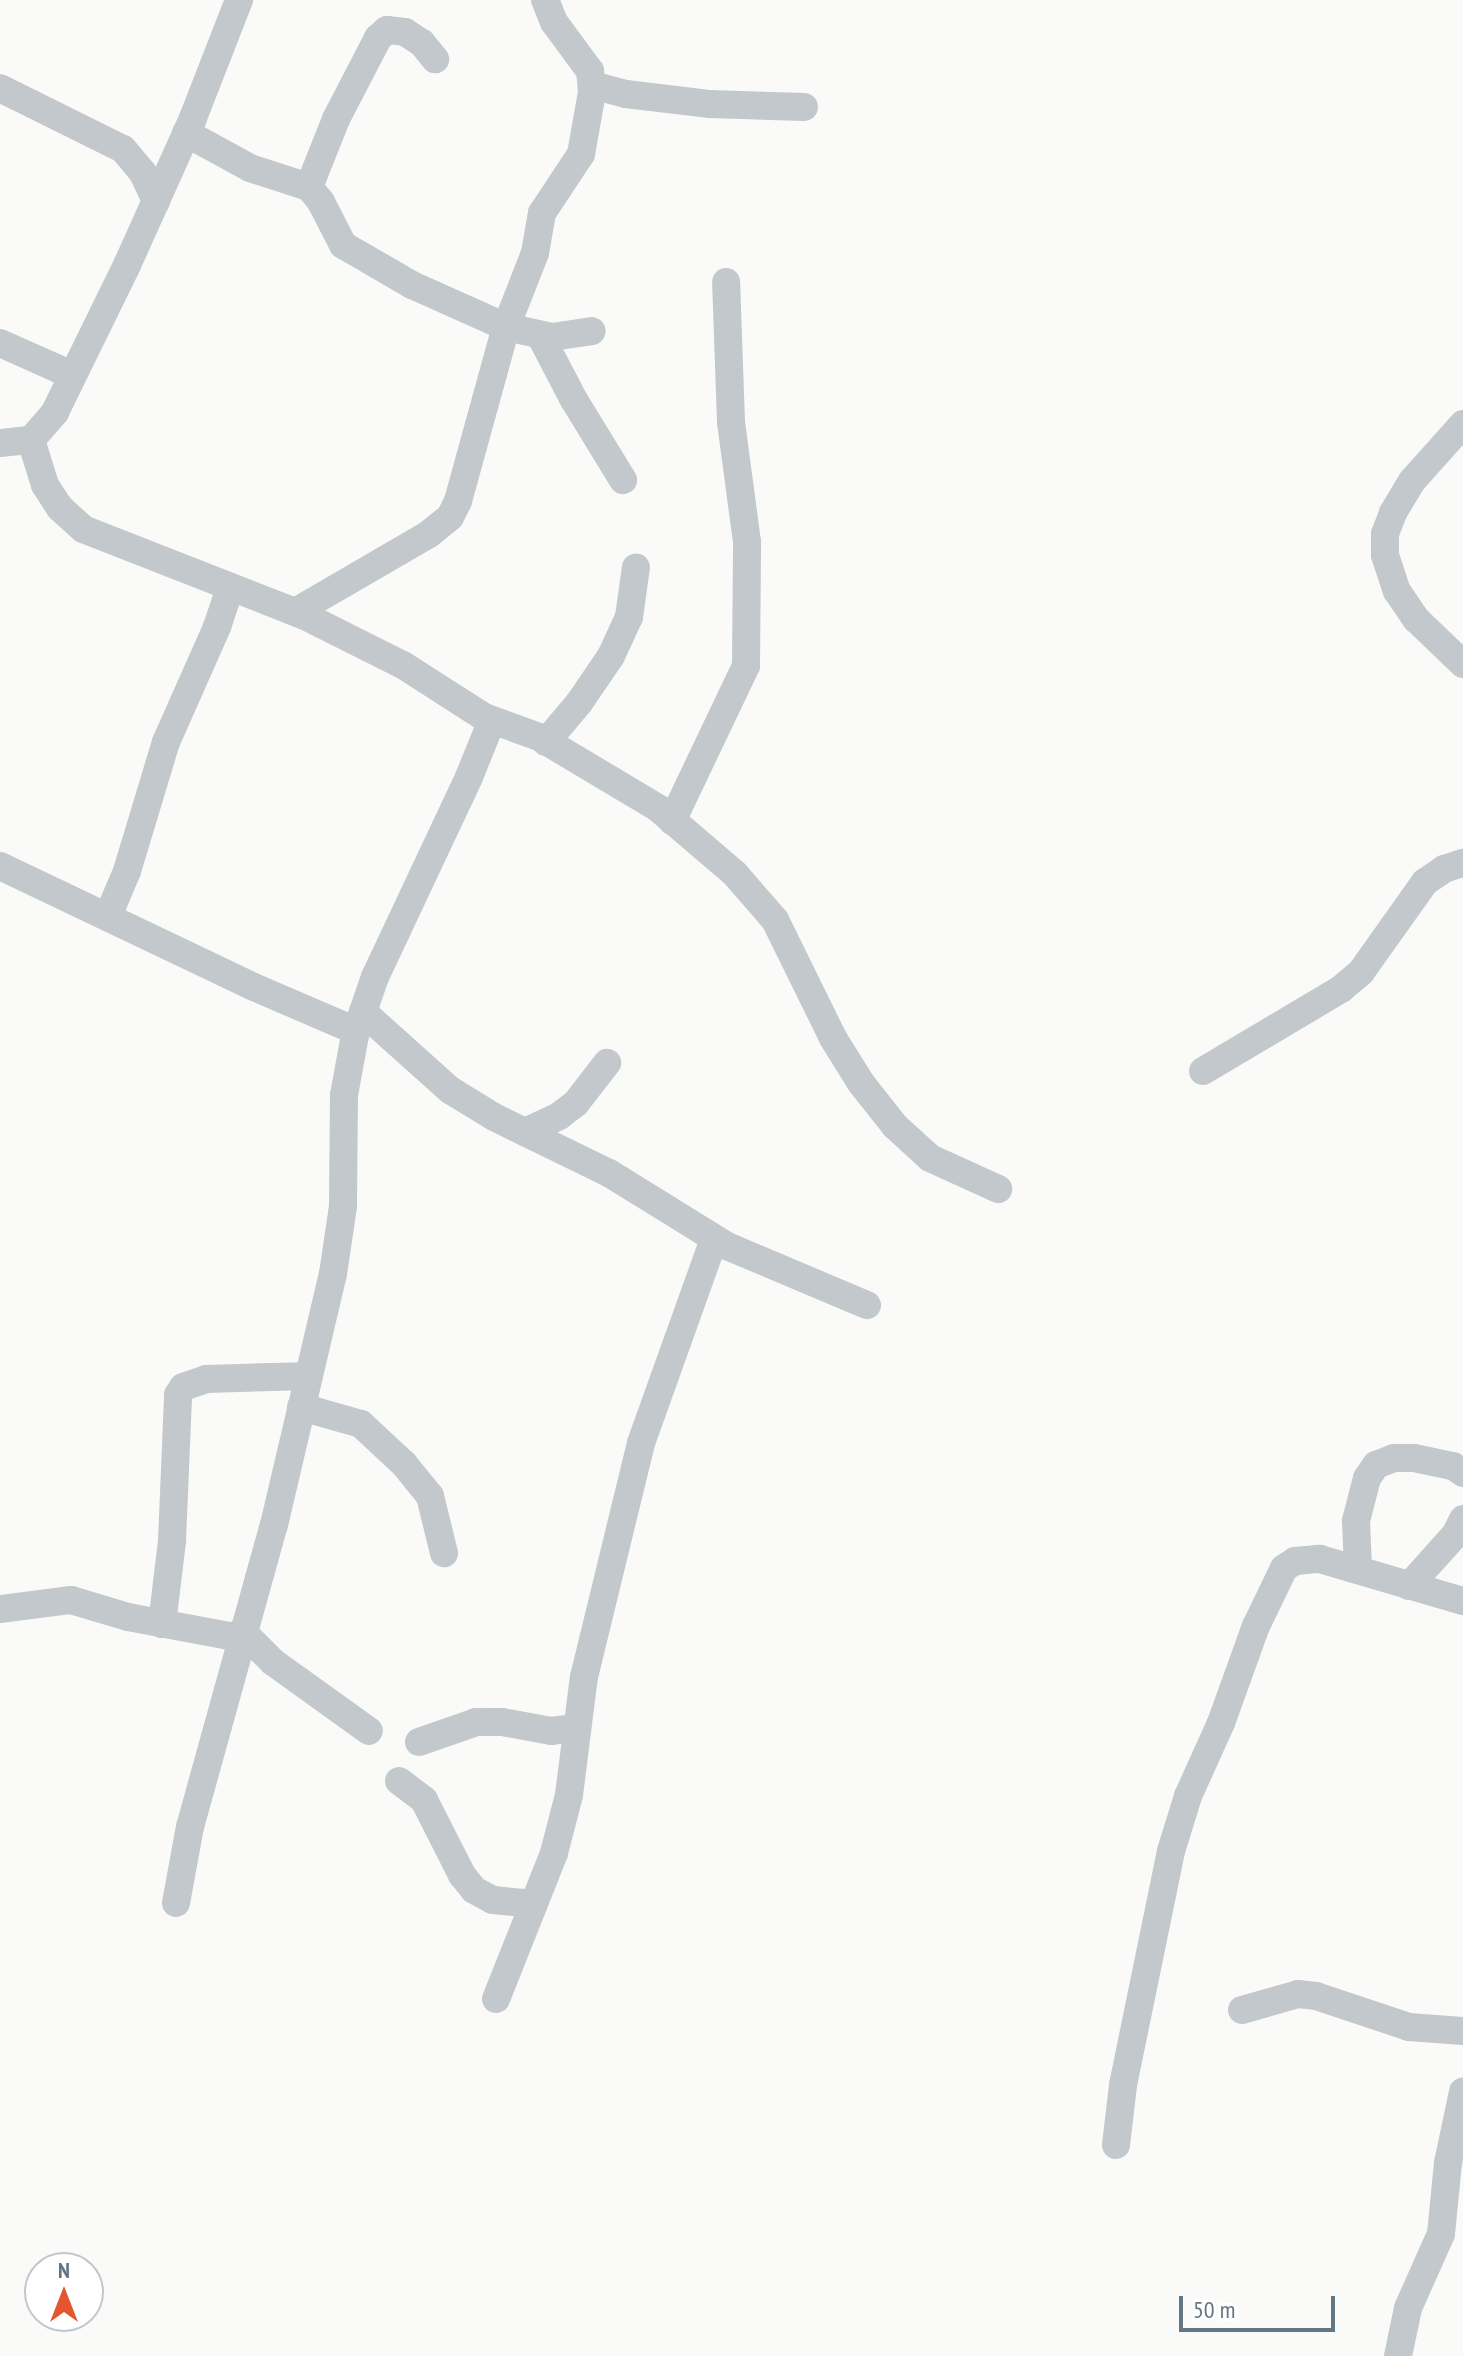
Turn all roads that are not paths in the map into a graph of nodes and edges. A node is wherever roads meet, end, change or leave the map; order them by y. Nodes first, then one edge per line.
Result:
1 (239, 0) edge
2 (545, 0) edge
3 (435, 59) dead end
4 (592, 85) junction
5 (0, 88) edge
6 (804, 107) dead end
7 (186, 133) junction
8 (309, 187) junction
9 (156, 201) junction
10 (726, 282) dead end
11 (506, 327) junction
12 (592, 331) dead end
13 (540, 335) junction
14 (0, 343) edge
15 (72, 375) junction
16 (1463, 424) edge
17 (31, 440) junction
18 (0, 443) edge
19 (623, 480) dead end
20 (636, 567) dead end
21 (230, 588) junction
22 (295, 612) junction
23 (1463, 664) edge
24 (492, 720) junction
25 (546, 742) junction
26 (672, 821) junction
27 (1463, 863) edge
28 (0, 866) edge
29 (108, 916) junction
30 (359, 1021) junction
31 (607, 1063) dead end
32 (1203, 1071) dead end
33 (525, 1132) junction
34 (998, 1189) dead end
35 (714, 1239) junction
36 (867, 1305) dead end
37 (309, 1376) junction
38 (301, 1407) junction
39 (1463, 1473) edge
40 (1463, 1519) edge
41 (444, 1553) dead end
42 (1358, 1570) junction
43 (1409, 1586) junction
44 (1463, 1601) edge
45 (0, 1609) edge
46 (162, 1624) junction
47 (241, 1635) junction
48 (576, 1728) junction
49 (369, 1731) dead end
50 (419, 1742) dead end
51 (399, 1781) dead end
52 (176, 1903) dead end
53 (534, 1904) junction
54 (496, 1999) dead end
55 (1242, 2010) dead end
56 (1463, 2031) edge
57 (1463, 2092) edge
58 (1116, 2145) dead end
59 (1398, 2356) edge

1 - 7 street
2 - 4 street
3 - 8 street
4 - 6 street
4 - 11 street
5 - 9 street
7 - 8 street
7 - 9 street
8 - 11 street
9 - 15 street
10 - 26 street
11 - 13 street
11 - 22 street
12 - 13 street
13 - 19 street
14 - 15 street
15 - 17 street
16 - 23 street
17 - 18 street
17 - 21 street
20 - 25 street
21 - 22 street
21 - 29 street
22 - 24 street
24 - 25 street
24 - 30 street
25 - 26 street
26 - 34 street
27 - 32 street
28 - 29 street
29 - 30 street
30 - 33 street
30 - 37 street
31 - 33 street
33 - 35 street
35 - 36 street
35 - 48 street
37 - 38 street
37 - 46 street
38 - 41 street
38 - 47 street
39 - 42 street
40 - 43 street
42 - 43 street
42 - 58 street
43 - 44 street
45 - 46 street
46 - 47 street
47 - 49 street
47 - 52 street
48 - 50 street
48 - 53 street
51 - 53 street
53 - 54 street
55 - 56 street
57 - 59 street

